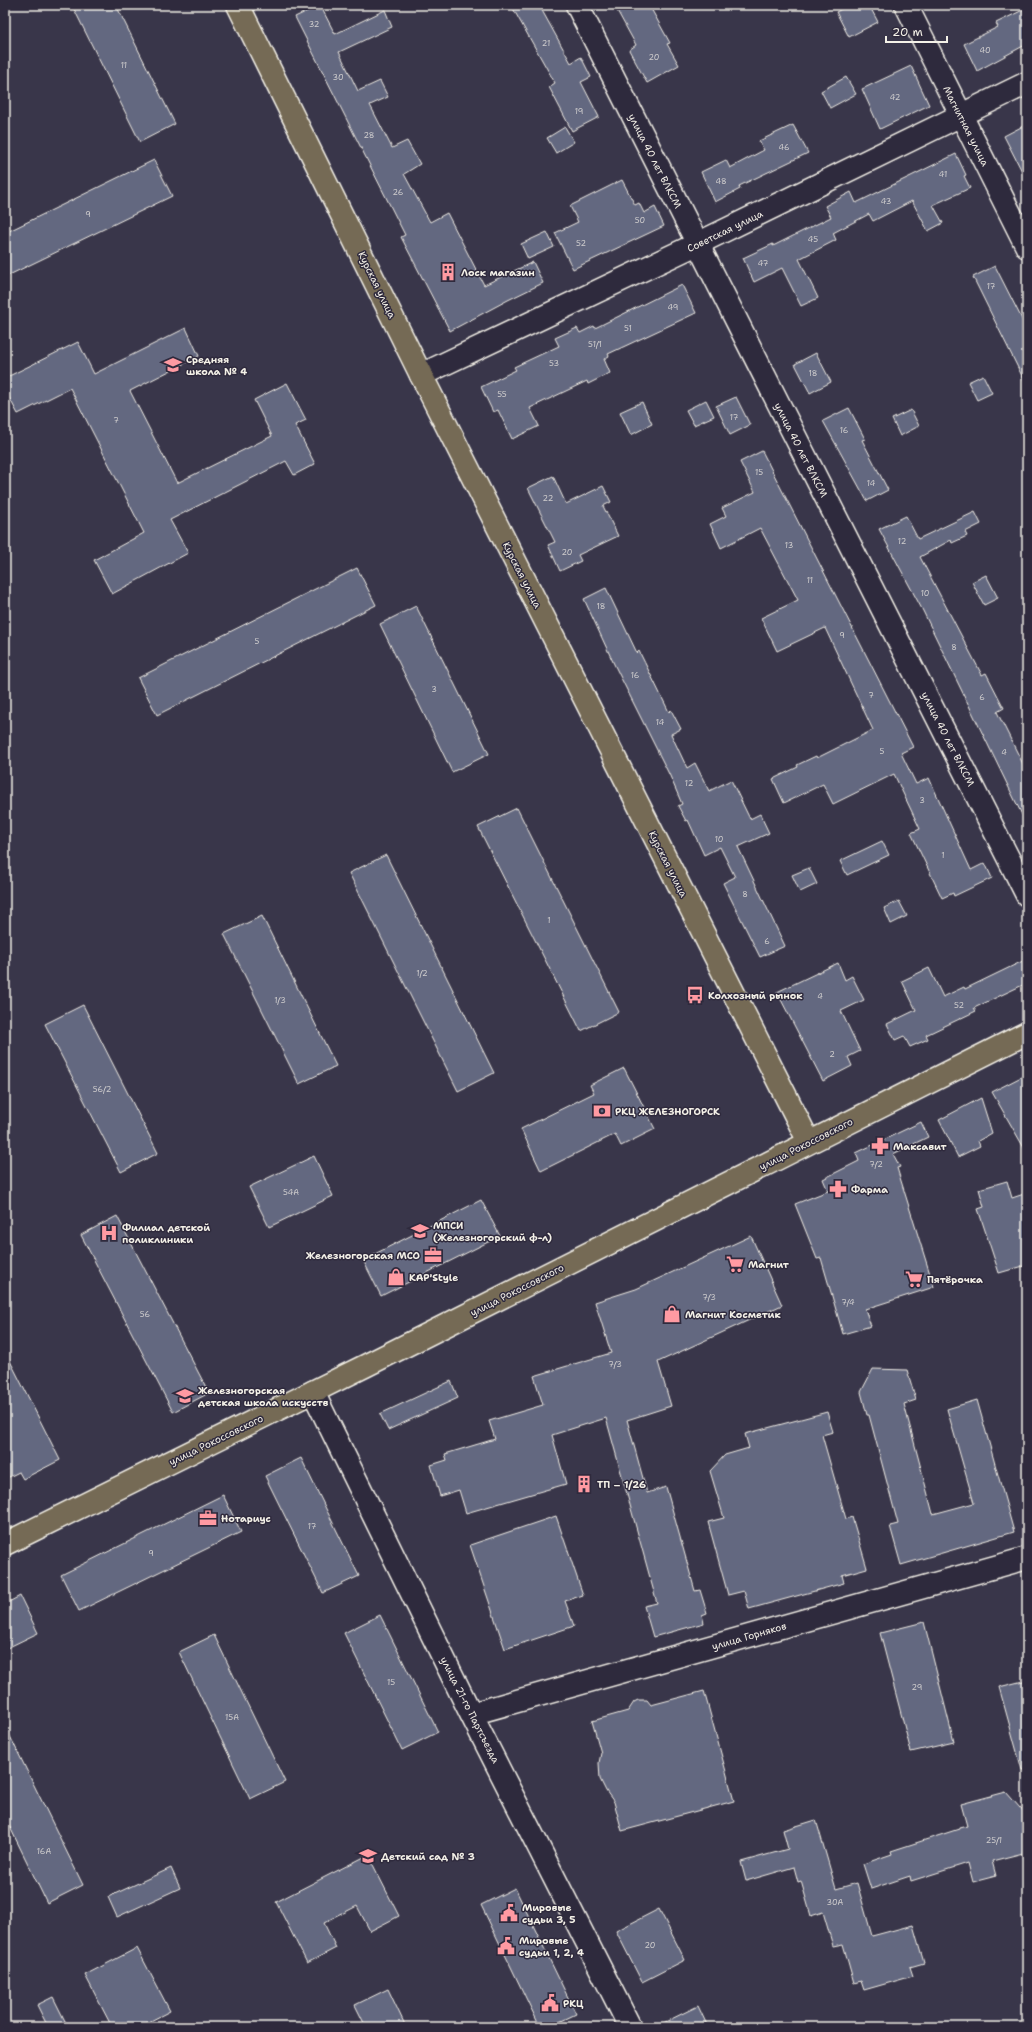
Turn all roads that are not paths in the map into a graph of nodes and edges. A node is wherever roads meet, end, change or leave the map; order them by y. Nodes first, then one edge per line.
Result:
1 (238, 5) edge
2 (577, 5) edge
3 (906, 5) edge
4 (1027, 83) edge
5 (961, 116) junction
6 (697, 244) junction
7 (1027, 247) edge
8 (421, 375) junction
9 (1027, 895) edge
10 (1027, 1033) edge
11 (809, 1142) junction
12 (313, 1392) junction
13 (5, 1544) edge
14 (1027, 1558) edge
15 (471, 1714) junction
16 (630, 2027) edge

1 - 8 main road, Курская улица
2 - 6 street, улица 40 лет ВЛКСМ
3 - 5 street, Магнитная улица
4 - 5 street, Советская улица
5 - 6 street, Советская улица
5 - 7 street, Магнитная улица
6 - 8 street, Советская улица
6 - 9 street, улица 40 лет ВЛКСМ
8 - 11 main road, Курская улица
10 - 11 main road, улица Рокоссовского
11 - 12 main road, улица Рокоссовского
12 - 13 main road, улица Рокоссовского
12 - 15 street, улица 21-го Партсъезда
14 - 15 street, улица Горняков
15 - 16 street, улица 21-го Партсъезда

